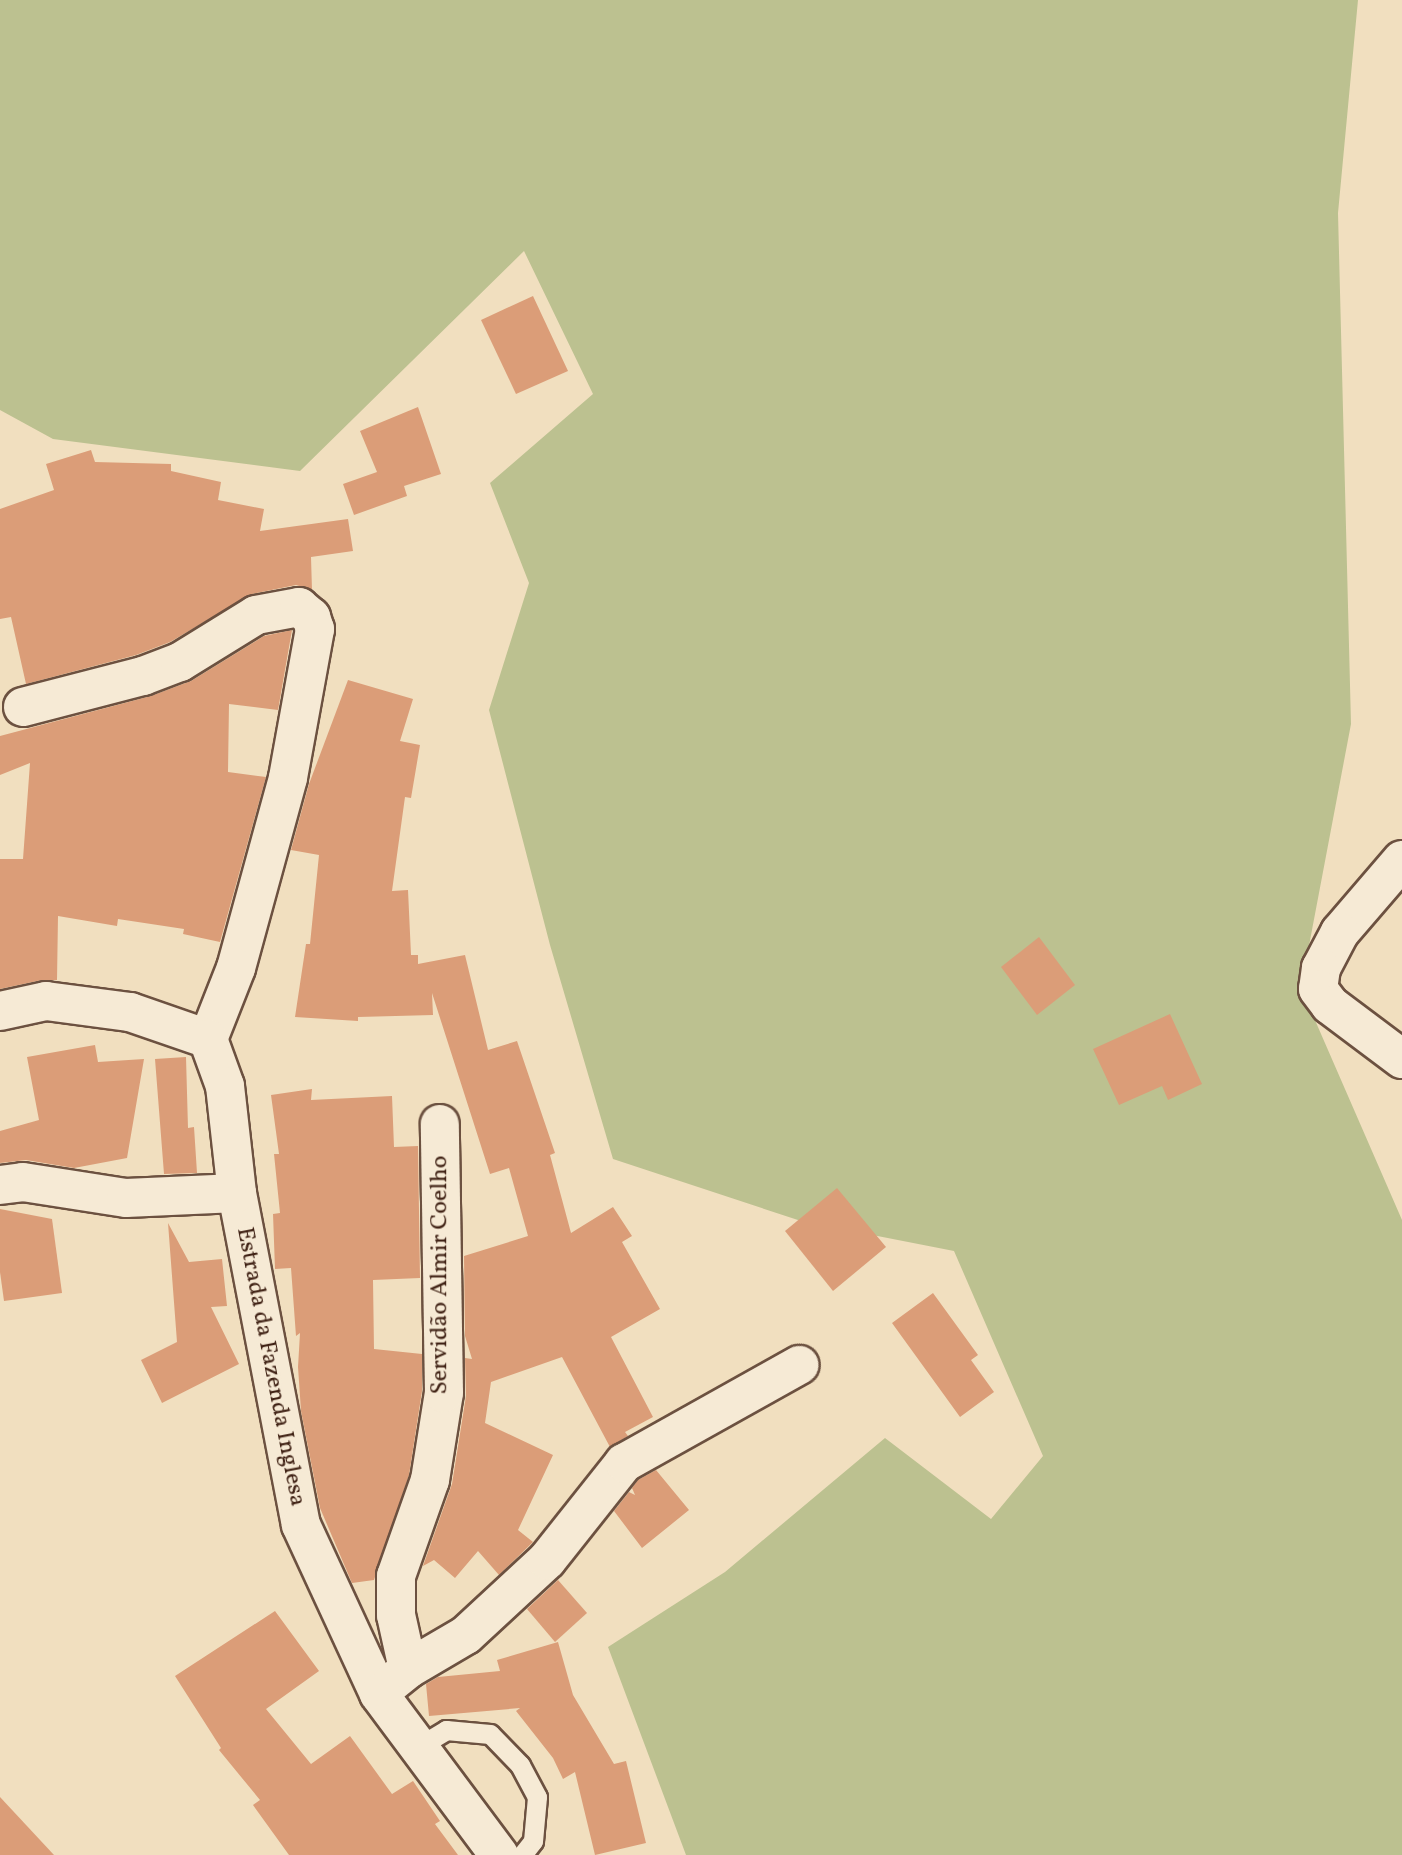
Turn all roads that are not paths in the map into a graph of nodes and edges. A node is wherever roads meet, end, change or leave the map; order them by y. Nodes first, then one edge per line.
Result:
1 (23, 707) dead end
2 (1402, 860) edge
3 (0, 1011) edge
4 (208, 1039) junction
5 (1402, 1059) edge
6 (440, 1124) dead end
7 (0, 1185) edge
8 (237, 1193) junction
9 (799, 1365) dead end
10 (408, 1669) junction
11 (379, 1694) junction
12 (418, 1747) junction
13 (499, 1855) edge
14 (522, 1855) edge

1 - 4 street
2 - 5 street
3 - 4 street
4 - 8 street, Estrada da Fazenda Inglesa
6 - 10 street, Servidão Almir Coelho
7 - 8 street
8 - 11 street, Estrada da Fazenda Inglesa
9 - 10 street
10 - 11 street
11 - 12 street, Estrada da Fazenda Inglesa
12 - 13 street, Estrada da Fazenda Inglesa
12 - 14 lane

